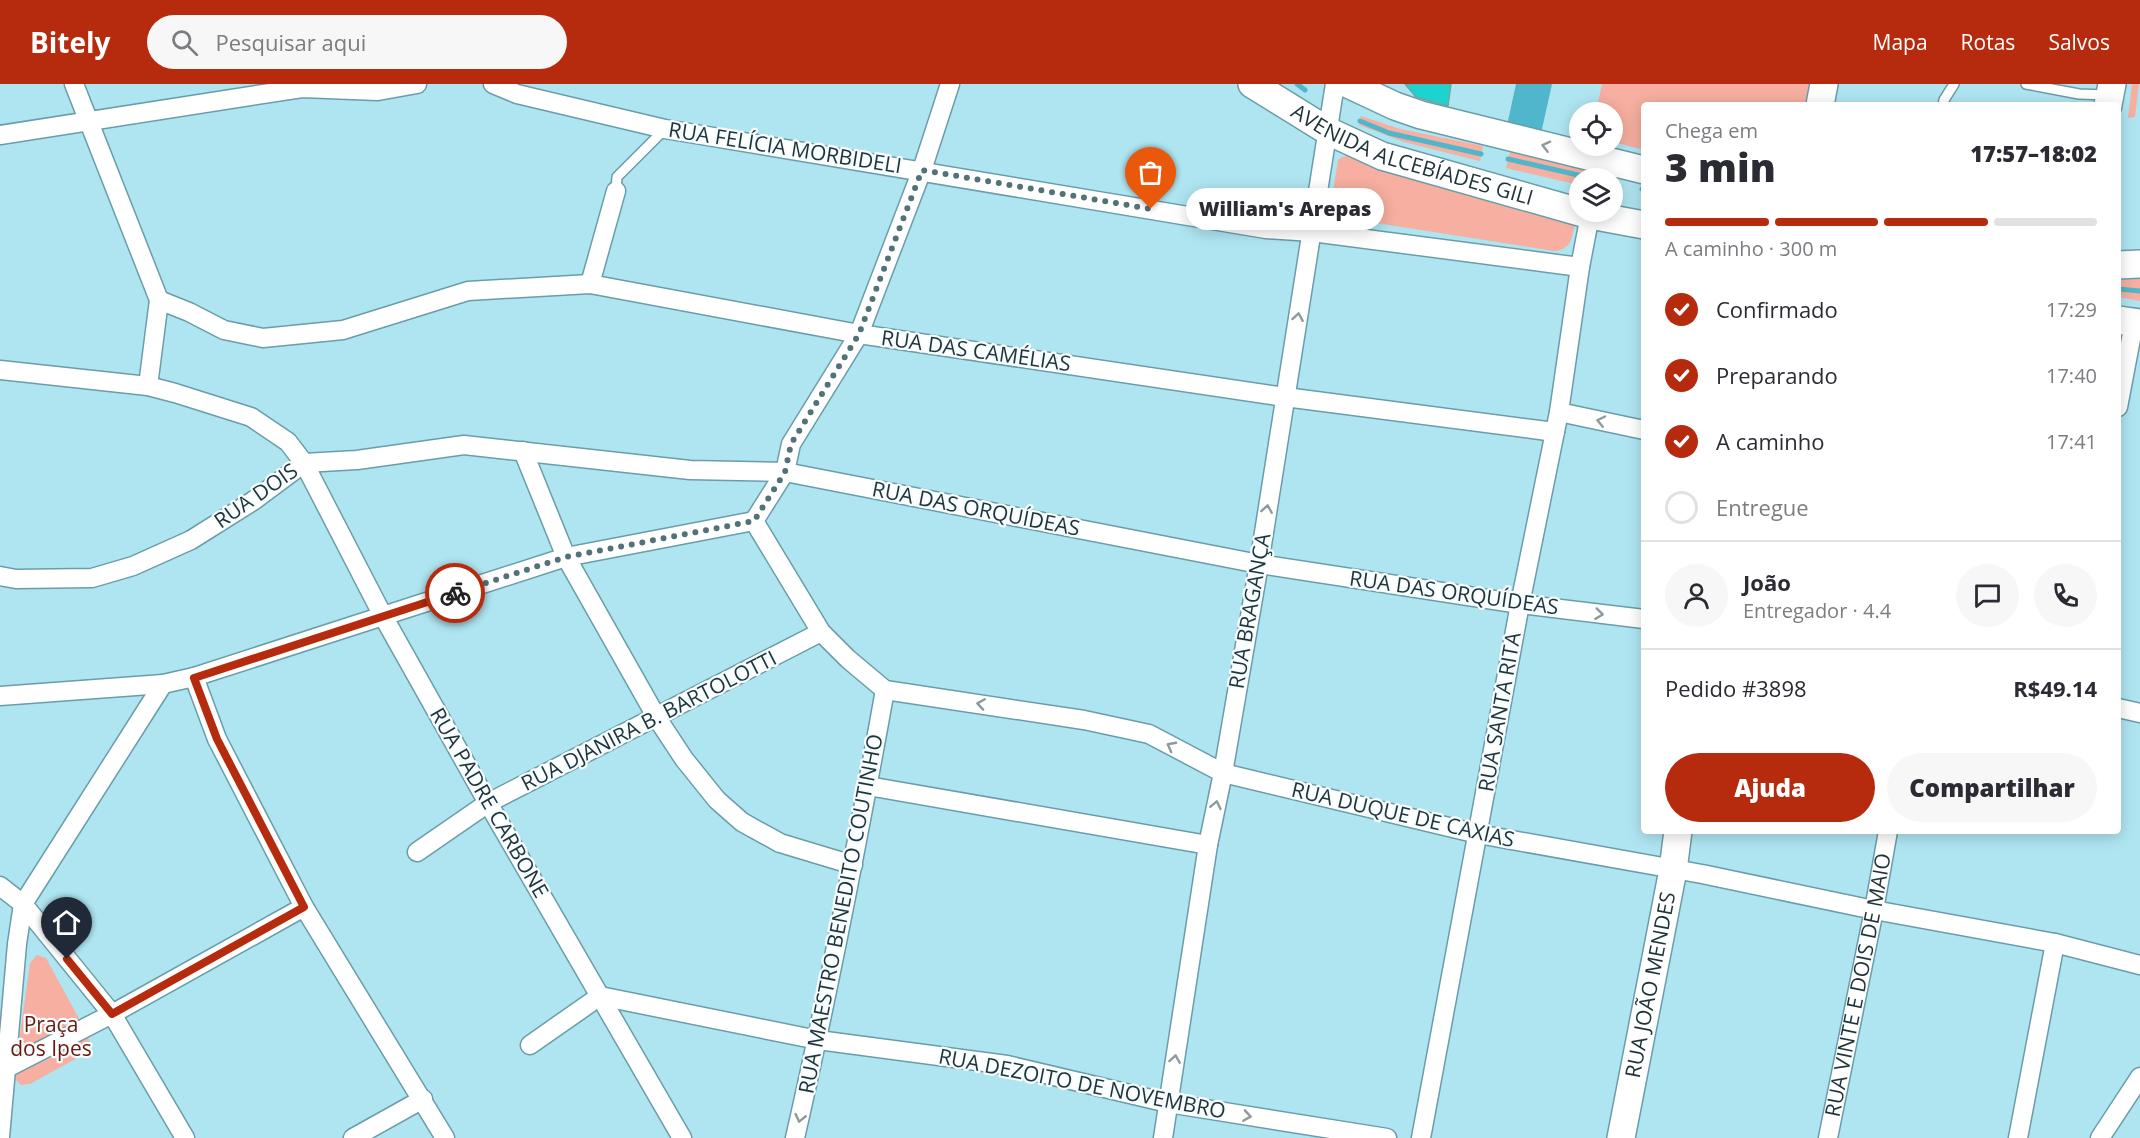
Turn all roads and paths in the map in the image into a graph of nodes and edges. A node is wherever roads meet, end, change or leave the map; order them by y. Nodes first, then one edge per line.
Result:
1 (74, 84) edge
2 (417, 84) edge
3 (493, 84) edge
4 (1252, 84) edge
5 (1335, 84) edge
6 (1348, 84) edge
7 (1824, 84) edge
8 (1954, 84) edge
9 (2026, 84) edge
10 (949, 85) edge
11 (302, 86) edge
12 (2110, 95) edge
13 (1821, 102) edge
14 (1944, 102) edge
15 (88, 122) junction
16 (665, 129) junction
17 (1328, 131) junction
18 (0, 135) edge
19 (1641, 169) edge
20 (922, 170) junction
21 (616, 191) joint
22 (1569, 209) edge
23 (1623, 221) edge
24 (1589, 222) edge
25 (1641, 224) edge
26 (1312, 232) junction
27 (2140, 264) edge
28 (2121, 265) edge
29 (1580, 267) junction
30 (590, 284) junction
31 (159, 300) junction
32 (2131, 322) edge
33 (859, 334) junction
34 (0, 370) edge
35 (148, 386) junction
36 (2121, 386) edge
37 (1285, 397) junction
38 (1559, 412) junction
39 (1641, 429) edge
40 (1555, 432) junction
41 (523, 452) junction
42 (304, 463) junction
43 (785, 472) junction
44 (754, 521) junction
45 (566, 557) junction
46 (1259, 564) junction
47 (0, 576) edge
48 (1520, 604) junction
49 (383, 616) junction
50 (1641, 619) edge
51 (821, 632) junction
52 (194, 678) junction
53 (163, 684) junction
54 (885, 690) junction
55 (0, 696) edge
56 (2121, 709) edge
57 (2140, 712) edge
58 (657, 718) junction
59 (1222, 773) junction
60 (868, 786) junction
61 (488, 803) junction
62 (1478, 834) junction
63 (1678, 834) edge
64 (1887, 834) edge
65 (1208, 845) junction
66 (417, 852) dead end
67 (853, 865) junction
68 (1673, 870) junction
69 (0, 886) edge
70 (23, 904) junction
71 (304, 907) junction
72 (1874, 910) junction
73 (2055, 943) junction
74 (2140, 965) edge
75 (600, 996) junction
76 (112, 1014) junction
77 (818, 1040) junction
78 (530, 1045) dead end
79 (3, 1069) edge
80 (2140, 1077) edge
81 (423, 1099) junction
82 (1168, 1103) junction
83 (0, 1137) edge
84 (185, 1138) edge
85 (353, 1138) edge
86 (445, 1138) edge
87 (682, 1138) edge
88 (795, 1138) edge
89 (1163, 1138) edge
90 (1387, 1138) edge
91 (1421, 1138) edge
92 (1621, 1138) edge
93 (1828, 1138) edge
94 (2018, 1138) edge
95 (2100, 1138) edge

1 - 15 street
2 - 11 street
3 - 16 street, RUA FELÍCIA MORBIDELI
4 - 17 street, AVENIDA ALCEBÍADES GILI
5 - 17 street, RUA BRAGANÇA
19 -> 6 street, AVENIDA ALCEBÍADES GILI
7 - 13 street
8 - 14 lane
9 - 12 lane
10 - 20 street
11 - 15 street
15 - 18 street
15 - 31 street
16 - 20 street, RUA FELÍCIA MORBIDELI
16 - 21 lane
17 - 22 street, AVENIDA ALCEBÍADES GILI
17 - 26 street, RUA BRAGANÇA
20 - 26 street, RUA FELÍCIA MORBIDELI
20 - 33 street
21 - 30 street
23 - 25 street, AVENIDA ALCEBÍADES GILI
24 - 29 street, RUA SANTA RITA
26 - 29 street, RUA FELÍCIA MORBIDELI
37 -> 26 street, RUA BRAGANÇA
27 - 28 street
29 - 38 street, RUA SANTA RITA
30 - 31 street, RUA DAS CAMÉLIAS
30 - 33 street, RUA DAS CAMÉLIAS
31 - 35 street
32 - 36 street
33 - 37 street, RUA DAS CAMÉLIAS
33 - 43 street
34 - 35 street, RUA DOIS
35 - 42 street, RUA DOIS
37 - 40 street, RUA DAS CAMÉLIAS
46 -> 37 street, RUA BRAGANÇA
39 -> 38 street
38 - 40 street, RUA SANTA RITA
40 - 48 street, RUA SANTA RITA
41 - 42 street, RUA DAS ORQUÍDEAS
41 - 43 street, RUA DAS ORQUÍDEAS
41 - 45 street
42 - 47 street, RUA DOIS
42 - 49 street, RUA PADRE CARBONE
43 - 44 street
43 - 46 street, RUA DAS ORQUÍDEAS
44 - 45 street
44 - 51 street
45 - 49 street
45 - 58 street
46 - 48 street, RUA DAS ORQUÍDEAS
46 - 59 street, RUA BRAGANÇA
48 -> 50 street, RUA DAS ORQUÍDEAS
48 - 62 street, RUA SANTA RITA
49 - 52 street
49 - 61 street, RUA PADRE CARBONE
51 - 54 street
51 - 58 street, RUA DJANIRA B. BARTOLOTTI
52 - 53 street
52 - 71 street
53 - 55 street
53 - 70 street
59 -> 54 street, RUA DUQUE DE CAXIAS
54 - 60 street, RUA MAESTRO BENEDITO COUTINHO
56 - 57 street
58 - 61 street, RUA DJANIRA B. BARTOLOTTI
58 - 67 street
59 - 62 street, RUA DUQUE DE CAXIAS
65 -> 59 street, RUA BRAGANÇA
60 - 65 street
60 - 67 street, RUA MAESTRO BENEDITO COUTINHO
61 - 66 street, RUA DJANIRA B. BARTOLOTTI
61 - 75 street, RUA PADRE CARBONE
62 - 68 street, RUA DUQUE DE CAXIAS
62 - 91 street, RUA SANTA RITA
63 - 68 street, RUA JOÃO MENDES
64 - 72 street, RUA VINTE E DOIS DE MAIO
82 -> 65 street, RUA BRAGANÇA
67 - 77 street, RUA MAESTRO BENEDITO COUTINHO
68 - 72 street, RUA DUQUE DE CAXIAS
68 - 92 street, RUA JOÃO MENDES
69 - 70 street
70 - 76 street
70 - 79 street
71 - 76 street
71 - 81 street
72 - 73 street, RUA DUQUE DE CAXIAS
72 - 93 street, RUA VINTE E DOIS DE MAIO
73 - 74 street, RUA DUQUE DE CAXIAS
73 - 94 street
75 - 77 street, RUA DEZOITO DE NOVEMBRO
75 - 78 street
75 - 87 street, RUA PADRE CARBONE
76 - 79 street
76 - 84 street
77 - 82 street, RUA DEZOITO DE NOVEMBRO
77 -> 88 street, RUA MAESTRO BENEDITO COUTINHO
79 - 83 street
80 - 95 street
81 - 85 street
81 - 86 street
82 - 89 street, RUA BRAGANÇA
82 -> 90 street, RUA DEZOITO DE NOVEMBRO

